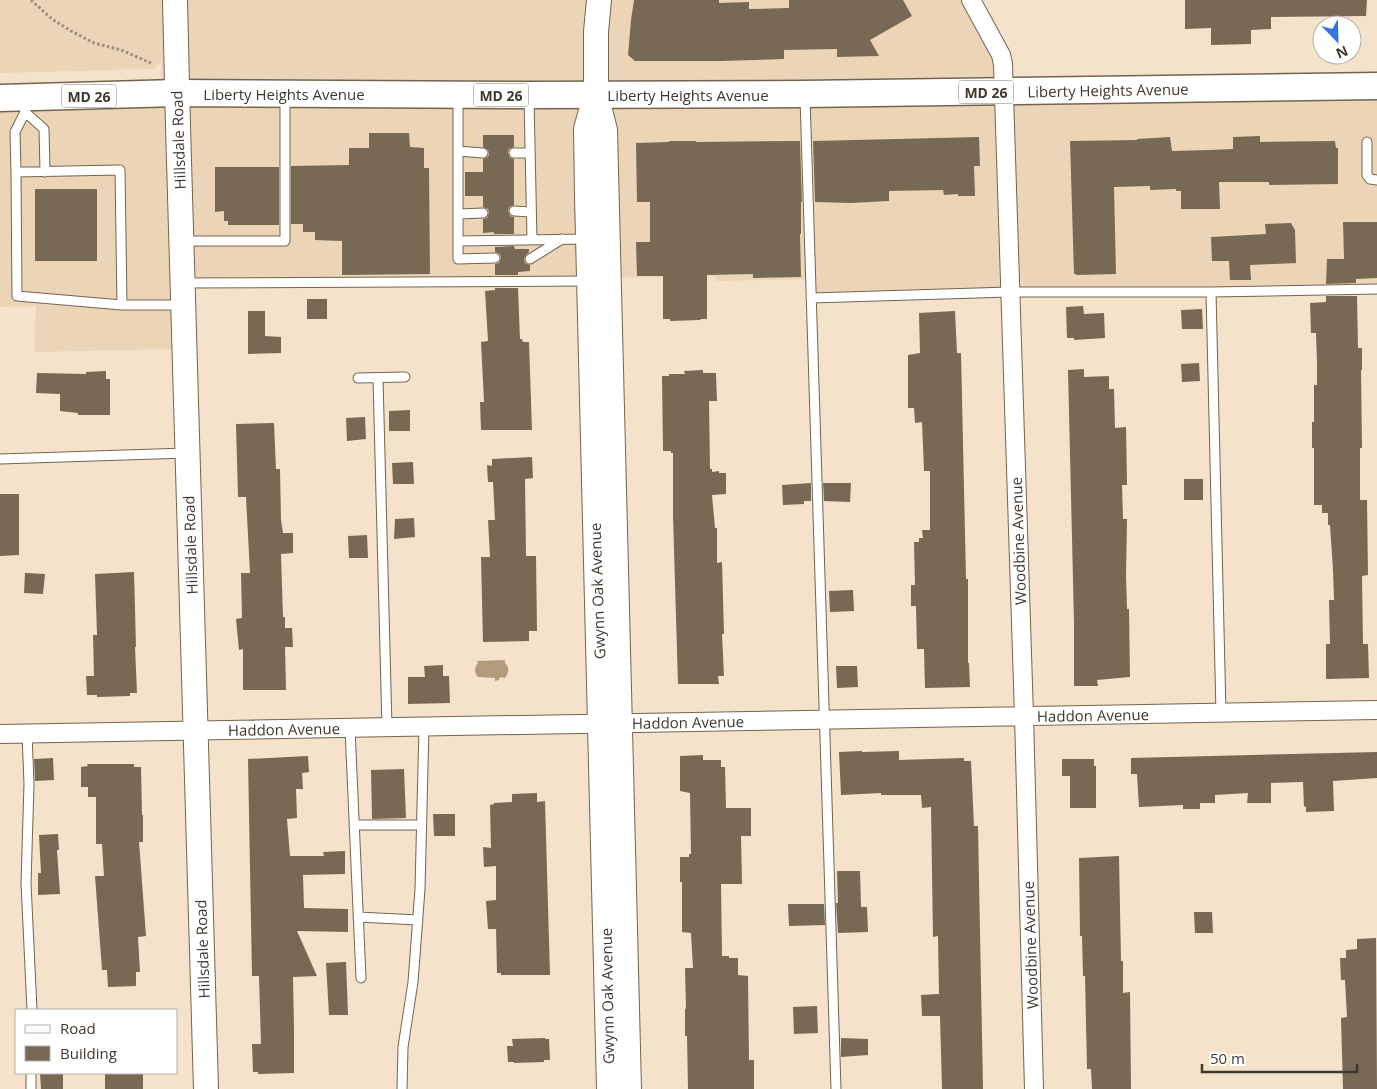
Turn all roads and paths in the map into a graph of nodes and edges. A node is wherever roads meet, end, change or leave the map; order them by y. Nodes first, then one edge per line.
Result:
1 (31, 0) edge
2 (175, 0) edge
3 (599, 0) edge
4 (971, 0) edge
5 (150, 63) dead end
6 (1377, 86) edge
7 (1004, 92) junction
8 (177, 93) junction
9 (285, 94) junction
10 (458, 94) junction
11 (804, 94) junction
12 (529, 95) junction
13 (596, 95) junction
14 (17, 102) edge
15 (1367, 142) dead end
16 (458, 151) junction
17 (483, 153) dead end
18 (514, 153) dead end
19 (530, 153) junction
20 (16, 172) junction
21 (45, 172) junction
22 (1377, 180) edge
23 (514, 211) dead end
24 (531, 212) junction
25 (483, 213) dead end
26 (458, 214) junction
27 (562, 239) junction
28 (588, 239) junction
29 (532, 240) junction
30 (181, 241) junction
31 (458, 241) junction
32 (495, 258) dead end
33 (530, 259) dead end
34 (588, 281) junction
35 (1377, 290) edge
36 (1010, 292) junction
37 (1212, 292) junction
38 (183, 294) junction
39 (811, 298) junction
40 (122, 305) junction
41 (404, 377) dead end
42 (358, 378) dead end
43 (378, 378) junction
44 (188, 453) junction
45 (0, 459) edge
46 (1377, 710) edge
47 (1221, 713) junction
48 (1024, 716) junction
49 (824, 720) junction
50 (610, 723) junction
51 (424, 726) junction
52 (387, 727) junction
53 (350, 728) junction
54 (196, 730) junction
55 (27, 733) junction
56 (0, 734) edge
57 (354, 825) junction
58 (421, 825) junction
59 (358, 917) junction
60 (418, 920) junction
61 (361, 978) dead end
62 (32, 1009) edge
63 (31, 1074) edge
64 (31, 1089) edge
65 (206, 1089) edge
66 (402, 1089) edge
67 (609, 1089) edge
68 (629, 1089) edge
69 (836, 1089) edge
70 (1034, 1089) edge

1 - 5 path
2 - 8 street, Hillsdale Road
3 - 13 street, Gwynn Oak Avenue
4 - 7 street, Woodbine Avenue
6 - 7 main road, Liberty Heights Avenue / MD 26
7 - 11 main road, Liberty Heights Avenue / MD 26
7 - 36 street, Woodbine Avenue
8 - 9 main road, Liberty Heights Avenue / MD 26
8 - 14 main road, Liberty Heights Avenue / MD 26
8 - 30 street, Hillsdale Road
9 - 10 main road, Liberty Heights Avenue / MD 26
9 - 30 lane
10 - 12 main road, Liberty Heights Avenue / MD 26
10 - 16 lane
11 - 13 main road, Liberty Heights Avenue / MD 26
11 - 39 lane
12 - 13 main road, Liberty Heights Avenue / MD 26
12 - 19 lane
13 - 28 street, Gwynn Oak Avenue
13 - 50 street, Gwynn Oak Avenue
14 - 20 lane
14 - 21 lane
15 - 22 lane
16 - 17 lane
16 - 26 lane
18 - 19 lane
19 - 24 lane
20 - 21 lane
20 - 40 lane
21 - 40 lane
23 - 24 lane
24 - 29 lane
25 - 26 lane
26 - 31 lane
27 - 28 lane
27 - 29 lane
27 - 33 lane
28 - 34 street, Gwynn Oak Avenue
29 - 31 lane
30 - 38 street, Hillsdale Road
31 - 32 lane
34 - 38 lane
34 - 50 street, Gwynn Oak Avenue
35 - 37 lane
36 - 37 lane
36 - 39 lane
36 - 48 street, Woodbine Avenue
37 - 47 lane
38 - 40 lane
38 - 44 street, Hillsdale Road
39 - 49 lane
41 - 43 lane
42 - 43 lane
43 - 52 lane
44 - 45 lane
44 - 54 street, Hillsdale Road
46 - 47 street, Haddon Avenue
47 - 48 street, Haddon Avenue
48 - 49 street, Haddon Avenue
48 - 70 street, Woodbine Avenue
49 - 50 street, Haddon Avenue
49 - 69 lane
50 - 51 street, Haddon Avenue
50 - 67 street, Gwynn Oak Avenue
50 - 68 street, Gwynn Oak Avenue
51 - 52 street, Haddon Avenue
51 - 58 lane
52 - 53 street, Haddon Avenue
53 - 54 street, Haddon Avenue
53 - 57 lane
54 - 55 street, Haddon Avenue
54 - 65 street, Hillsdale Road
55 - 56 street, Haddon Avenue
55 - 62 lane
57 - 58 lane
57 - 59 lane
58 - 60 lane
59 - 60 lane
59 - 61 lane
60 - 66 lane
63 - 64 lane

